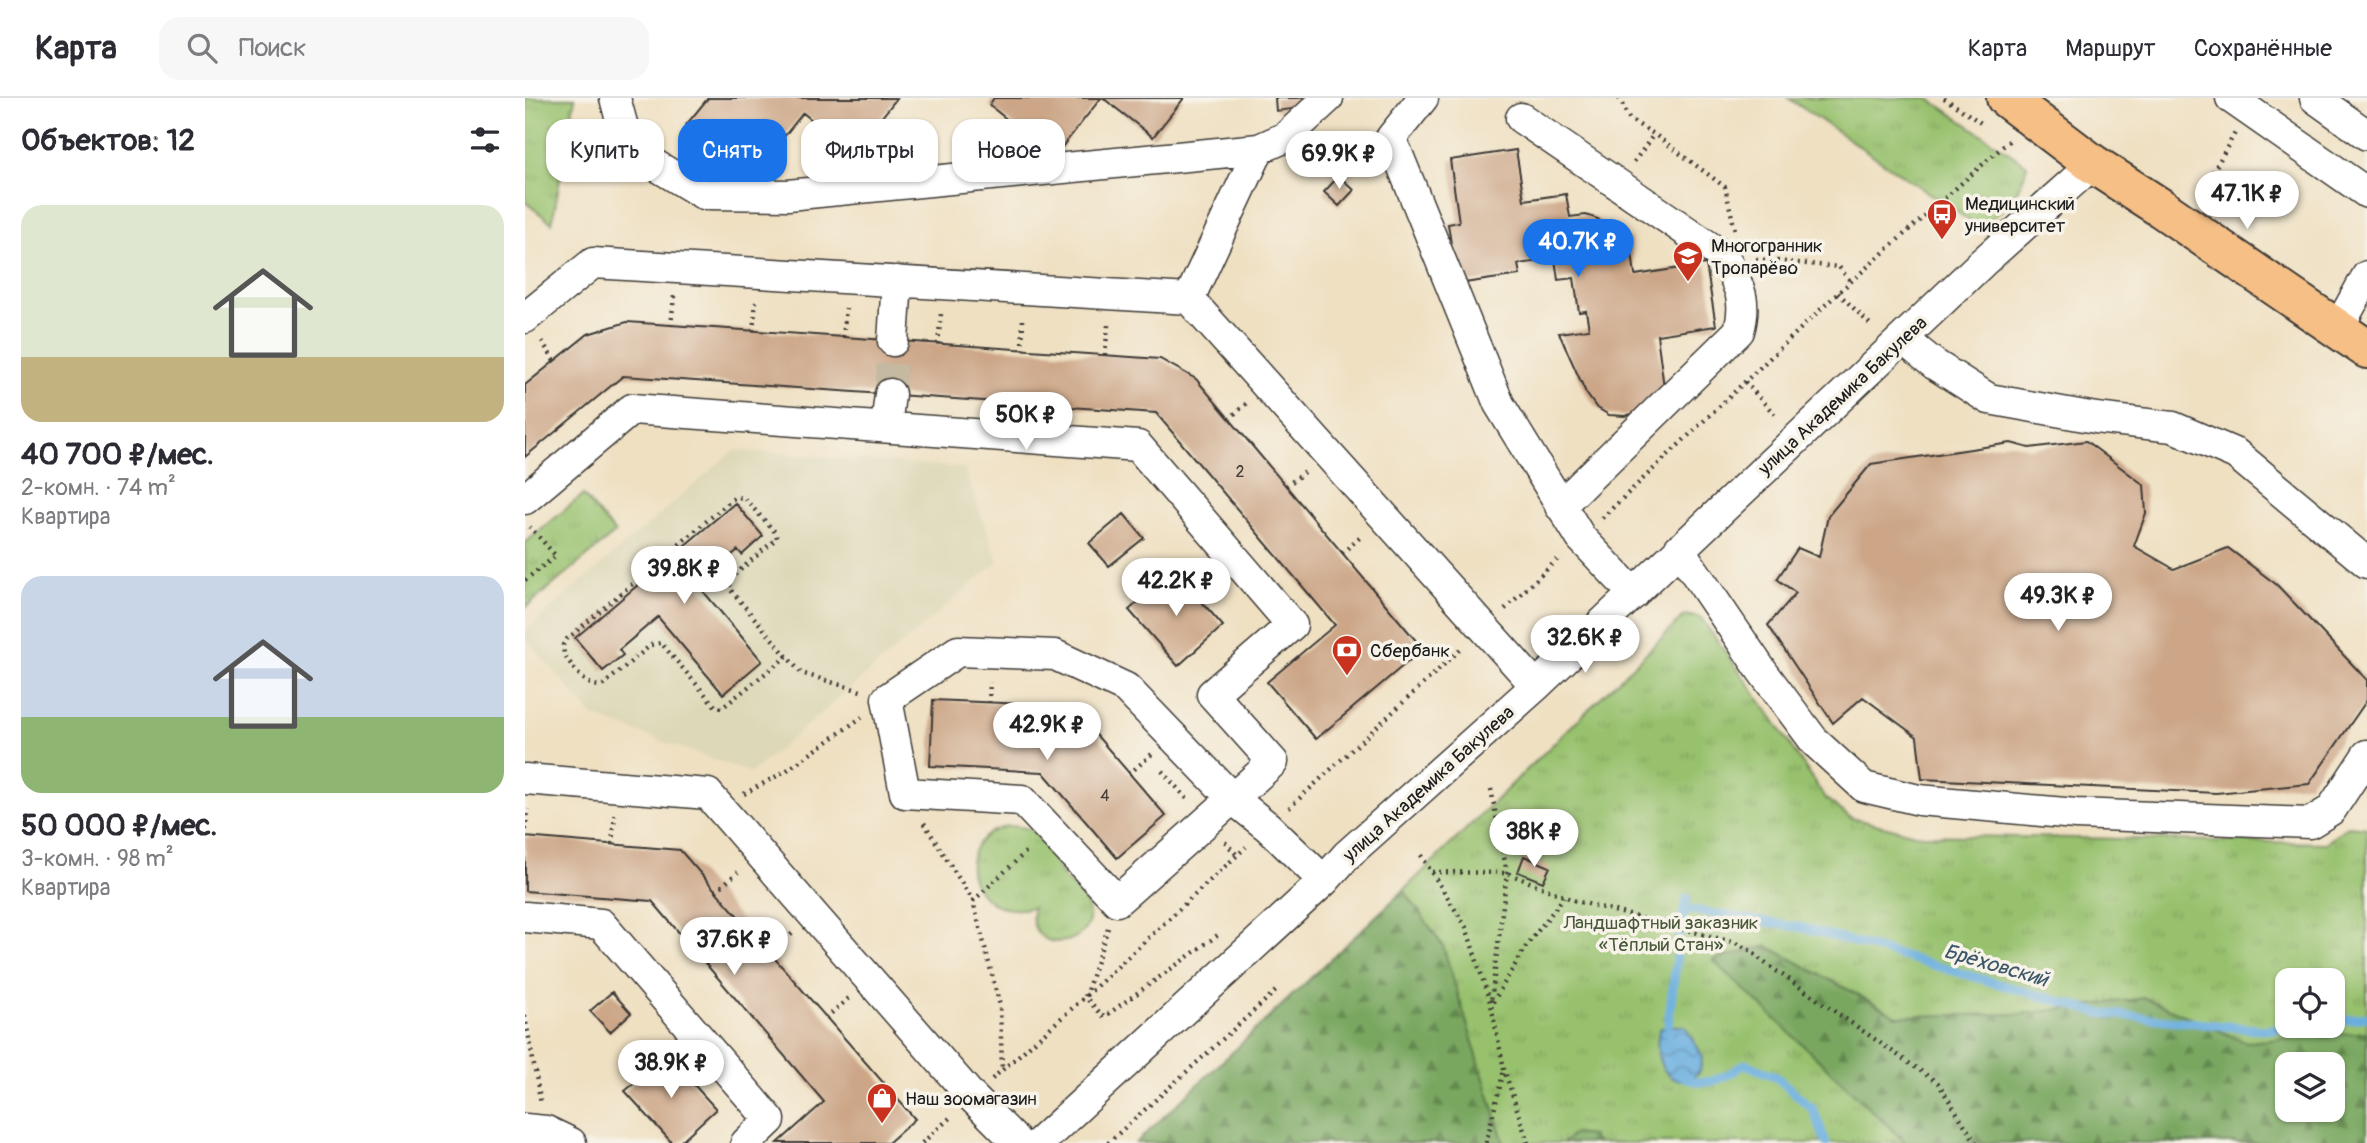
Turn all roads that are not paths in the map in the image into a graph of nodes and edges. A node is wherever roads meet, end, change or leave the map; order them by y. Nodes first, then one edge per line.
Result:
1 (615, 98) edge
2 (1328, 98) edge
3 (1423, 98) edge
4 (2231, 98) edge
5 (2315, 98) edge
6 (1997, 113) edge
7 (1521, 118) dead end
8 (2367, 135) edge
9 (1259, 149) junction
10 (2093, 164) junction
11 (2367, 193) edge
12 (2367, 276) edge
13 (897, 281) junction
14 (1189, 299) junction
15 (538, 330) edge
16 (2352, 340) edge
17 (893, 341) tunnel mouth
18 (1898, 343) junction
19 (890, 394) tunnel mouth
20 (886, 426) junction
21 (525, 499) edge
22 (1560, 506) junction
23 (1679, 549) junction
24 (2367, 563) edge
25 (1634, 594) junction
26 (1536, 686) junction
27 (2367, 755) edge
28 (525, 779) edge
29 (1233, 799) junction
30 (1324, 881) junction
31 (525, 917) edge
32 (746, 1143) edge
33 (1018, 1143) edge
34 (1039, 1143) edge

1 - 9 street
2 - 9 street
3 - 22 street
4 - 11 street
5 - 8 street
6 - 10 main road
7 - 22 street
9 - 14 street
10 - 16 main road
10 - 18 street, улица Академика Бакулева
12 - 16 street
13 - 14 street
13 - 15 street
13 - 17 street
14 - 26 street
18 - 23 street, улица Академика Бакулева
18 - 24 street
19 - 20 street
20 - 21 street
20 - 29 street
22 - 25 street
23 - 25 street, улица Академика Бакулева
23 - 27 street
25 - 26 street, улица Академика Бакулева
26 - 30 street, улица Академика Бакулева
28 - 33 street
29 - 29 street
29 - 30 street
30 - 34 street, улица Академика Бакулева
31 - 32 street

